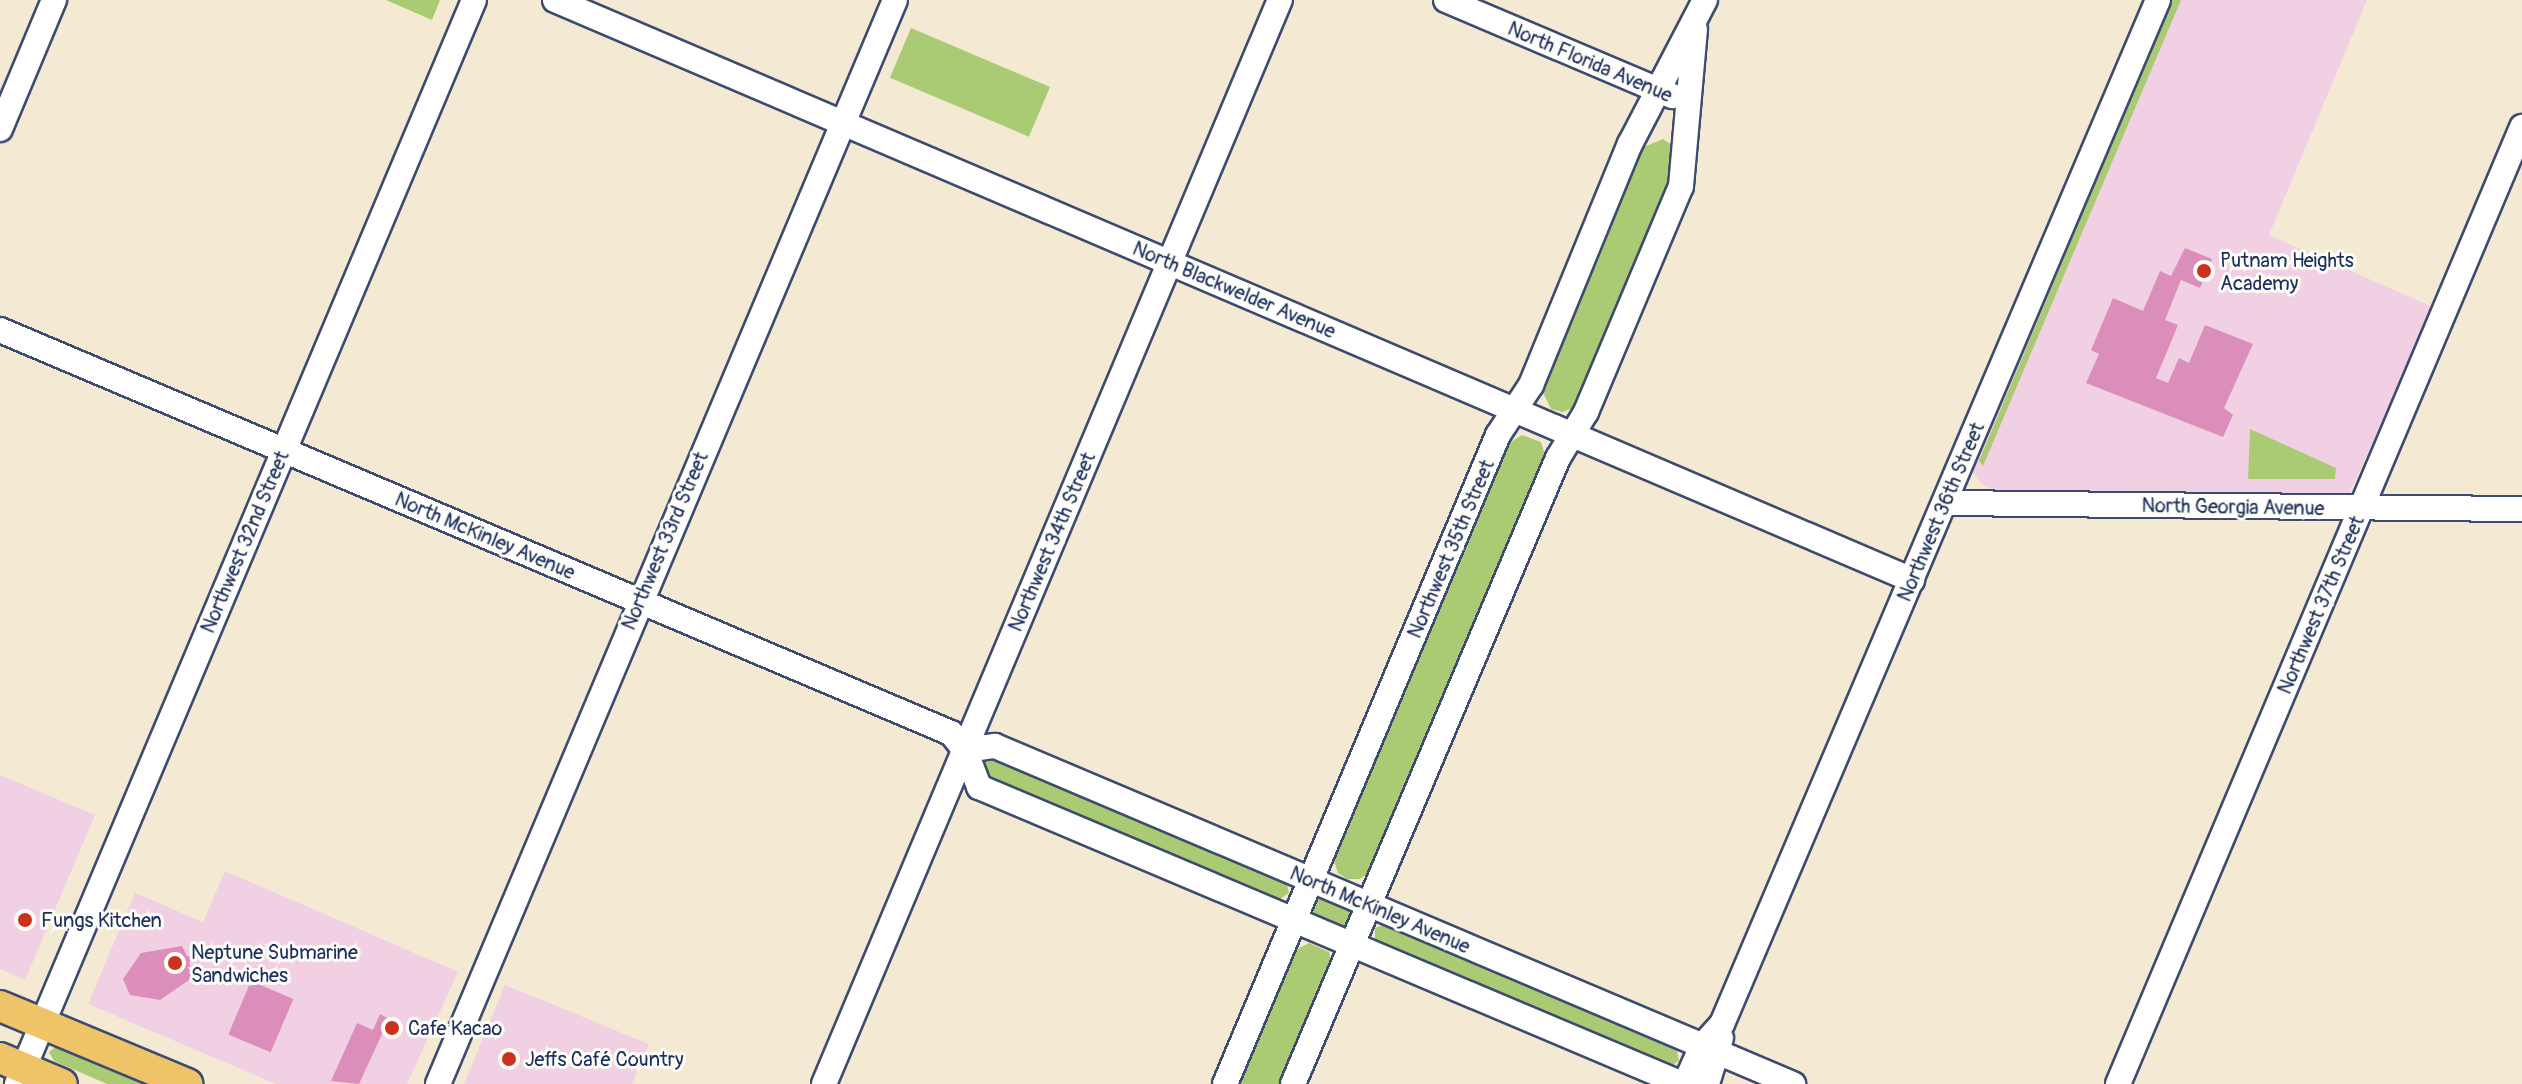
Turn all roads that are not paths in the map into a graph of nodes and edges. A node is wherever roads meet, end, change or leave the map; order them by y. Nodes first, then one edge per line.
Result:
1 (54, 0) edge
2 (474, 0) edge
3 (555, 0) edge
4 (895, 0) edge
5 (1280, 0) edge
6 (1446, 0) edge
7 (1705, 0) edge
8 (2158, 0) edge
9 (1695, 24) junction
10 (1659, 91) junction
11 (1690, 104) junction
12 (843, 123) junction
13 (2522, 127) edge
14 (0, 129) edge
15 (1169, 263) junction
16 (0, 330) edge
17 (1514, 410) junction
18 (1572, 435) junction
19 (284, 450) junction
20 (1945, 503) junction
21 (2522, 509) edge
22 (2361, 510) junction
23 (1912, 580) junction
24 (639, 601) junction
25 (965, 750) junction
26 (1312, 882) junction
27 (1369, 905) junction
28 (1295, 920) junction
29 (1351, 946) junction
30 (0, 1006) edge
31 (42, 1023) junction
32 (1712, 1049) junction
33 (13, 1070) edge
34 (62, 1084) edge
35 (187, 1084) edge
36 (438, 1084) edge
37 (824, 1084) edge
38 (1225, 1084) edge
39 (1293, 1084) edge
40 (1684, 1084) edge
41 (1707, 1084) edge
42 (1793, 1084) edge
43 (2118, 1084) edge

1 - 14 street
2 - 19 street, Northwest 32nd Street
3 - 12 street, North Blackwelder Avenue
4 - 12 street, Northwest 33rd Street
5 - 15 street, Northwest 34th Street
6 - 10 street, North Florida Avenue
7 - 9 street, Northwest 35th Street
8 - 20 street, Northwest 36th Street
9 - 10 street, Northwest 35th Street
9 - 11 street, Northwest 35th Street
10 - 11 street, North Florida Avenue
10 - 17 street, Northwest 35th Street
11 - 18 street, Northwest 35th Street
12 - 15 street, North Blackwelder Avenue
12 - 24 street, Northwest 33rd Street
13 - 22 street, Northwest 37th Street
15 - 17 street, North Blackwelder Avenue
15 - 25 street, Northwest 34th Street
16 - 19 street, North McKinley Avenue
17 - 18 street, North Blackwelder Avenue
17 - 26 street, Northwest 35th Street
18 - 23 street, North Blackwelder Avenue
18 - 27 street, Northwest 35th Street
19 - 24 street, North McKinley Avenue
19 - 31 street, Northwest 32nd Street
20 - 22 street, North Georgia Avenue
20 - 23 street, Northwest 36th Street
21 - 22 street, North Georgia Avenue
22 - 43 street, Northwest 37th Street
23 - 32 street, Northwest 36th Street
24 - 25 street, North McKinley Avenue
24 - 36 street, Northwest 33rd Street
25 - 26 street, North McKinley Avenue
25 - 28 street
25 - 37 street, Northwest 34th Street
26 - 27 street, North McKinley Avenue
26 - 28 street, Northwest 35th Street
27 - 29 street, Northwest 35th Street
27 - 32 street, North McKinley Avenue
28 - 29 street
28 - 38 street, Northwest 35th Street
29 - 39 street, Northwest 35th Street
29 - 40 street
30 - 31 main road
31 - 33 street, Northwest 32nd Street
31 - 35 main road
32 - 40 street, Northwest 36th Street
32 - 41 street, Northwest 36th Street
32 - 42 street, North McKinley Avenue
33 - 34 main road

